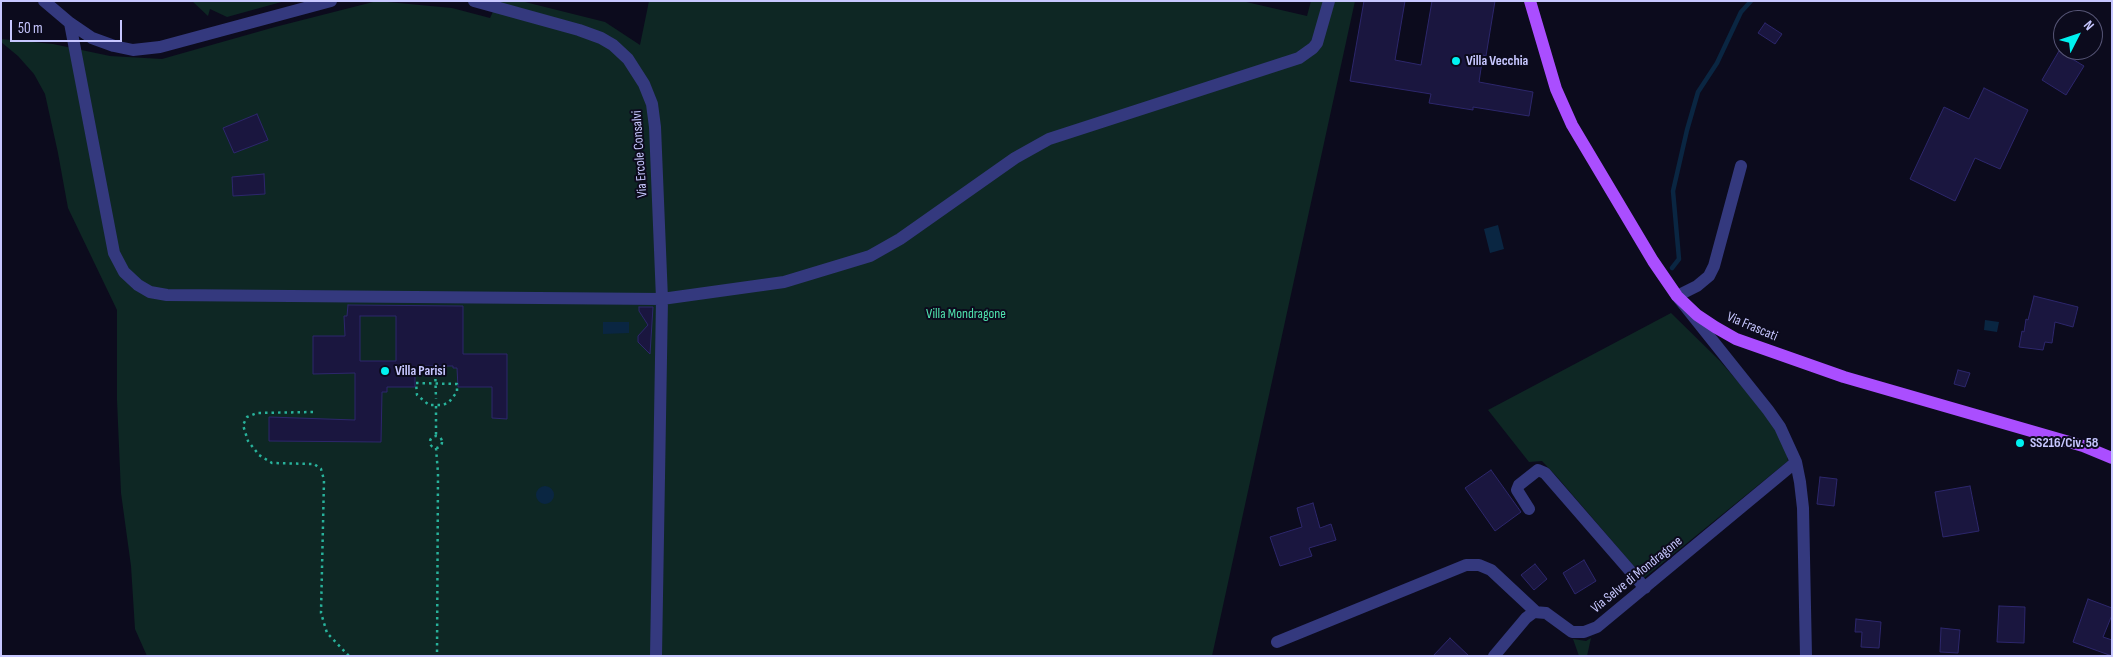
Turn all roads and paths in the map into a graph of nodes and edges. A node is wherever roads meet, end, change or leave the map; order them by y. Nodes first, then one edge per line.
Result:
1 (44, 1) edge
2 (331, 1) edge
3 (474, 1) edge
4 (1329, 1) edge
5 (1530, 1) edge
6 (70, 23) junction
7 (1741, 166) dead end
8 (1677, 296) junction
9 (662, 299) junction
10 (435, 366) dead end
11 (436, 384) junction
12 (436, 399) dead end
13 (436, 406) junction
14 (313, 412) dead end
15 (436, 436) junction
16 (436, 448) junction
17 (2112, 458) edge
18 (1796, 462) junction
19 (1528, 509) dead end
20 (1645, 588) junction
21 (1536, 612) junction
22 (1277, 642) dead end
23 (349, 656) edge
24 (437, 656) edge
25 (656, 656) edge
26 (1494, 656) edge
27 (1806, 656) edge

1 - 6 street
2 - 6 street
3 - 9 street, Via Ercole Consalvi
4 - 9 street
5 - 8 main road, Via Frascati
6 - 9 street
7 - 8 street
8 - 17 main road, Via Frascati
8 - 18 street
9 - 25 street, Via Ercole Consalvi
10 - 11 path
11 - 12 path
11 - 13 path
11 - 13 path
13 - 15 path
14 - 23 path
15 - 16 path
15 - 16 path
16 - 24 path
18 - 20 street, Via Selve di Mondragone
18 - 27 street
19 - 20 street
20 - 21 street, Via Selve di Mondragone
21 - 22 street, Via Selve di Mondragone
21 - 26 street

